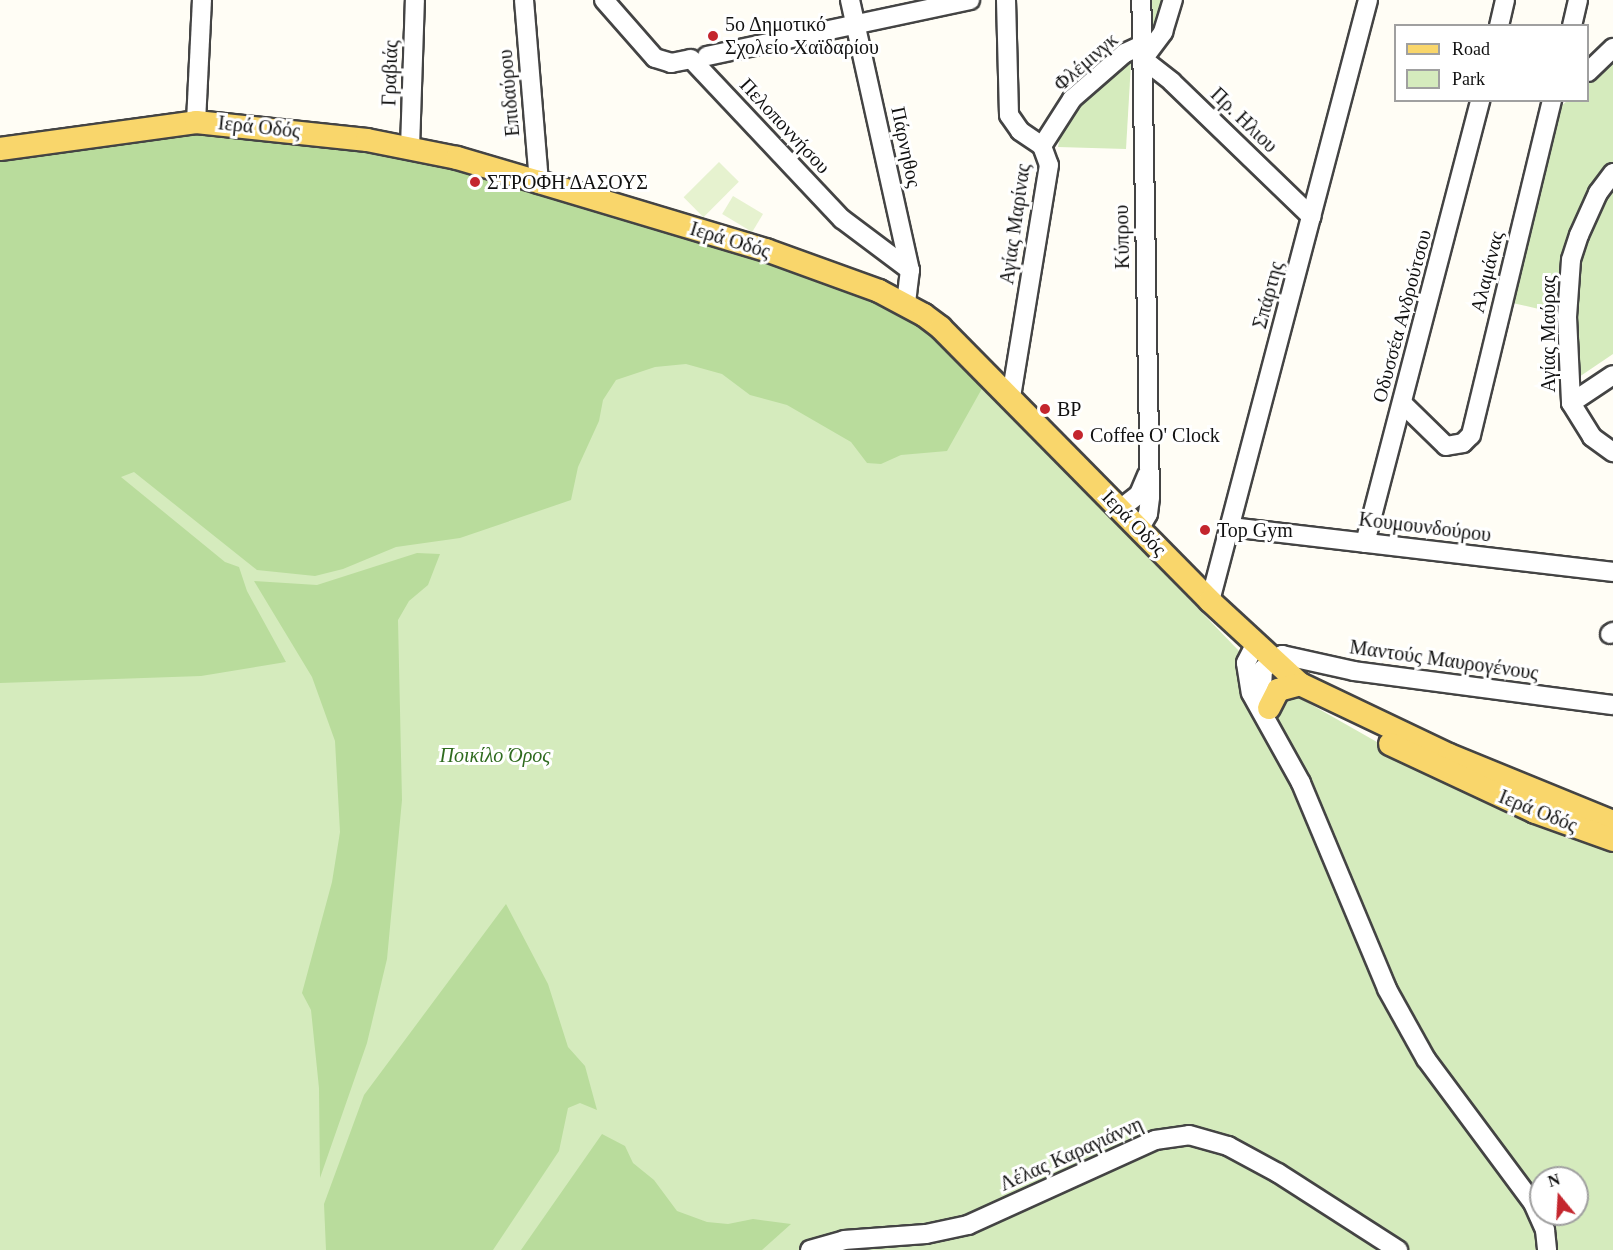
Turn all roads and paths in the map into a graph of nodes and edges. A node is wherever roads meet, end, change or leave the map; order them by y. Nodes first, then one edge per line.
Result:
1 (202, 0) edge
2 (415, 0) edge
3 (524, 0) edge
4 (604, 0) edge
5 (850, 0) edge
6 (970, 0) edge
7 (1006, 0) edge
8 (1141, 0) edge
9 (1173, 0) edge
10 (1368, 0) edge
11 (1505, 0) edge
12 (1578, 0) edge
13 (856, 24) junction
14 (1499, 24) edge
15 (1572, 24) edge
16 (1613, 48) edge
17 (1143, 52) junction
18 (707, 56) dead end
19 (1589, 70) edge
20 (1479, 102) edge
21 (1554, 103) edge
22 (196, 122) junction
23 (1042, 146) junction
24 (410, 148) junction
25 (0, 149) edge
26 (1613, 173) edge
27 (539, 182) junction
28 (1312, 217) junction
29 (910, 270) junction
30 (906, 303) junction
31 (1613, 375) edge
32 (1011, 397) junction
33 (1571, 403) junction
34 (1403, 404) junction
35 (1613, 452) edge
36 (1147, 473) junction
37 (1120, 509) junction
38 (1231, 527) junction
39 (1139, 529) junction
40 (1365, 543) junction
41 (1613, 572) edge
42 (1210, 601) junction
43 (1264, 652) junction
44 (1305, 687) junction
45 (1613, 705) edge
46 (1269, 708) junction
47 (1287, 755) junction
48 (1609, 815) edge
49 (1613, 840) edge
50 (810, 1250) edge
51 (1398, 1250) edge
52 (1547, 1250) edge

1 - 22 street
2 - 24 street, Γραβιάς
3 - 27 street, Επιδαύρου
4 - 29 street, Πελοποννήσου
5 - 13 street, Πάρνηθος
6 - 13 street
7 - 23 street, Αγίας Μαρίνας
8 - 17 street, Κύπρου
9 - 17 street
10 - 28 street, Σπάρτης
11 - 14 street
12 - 15 street
13 - 18 street
13 - 29 street, Πάρνηθος
16 - 19 street
17 - 23 street, Φλέμινγκ
17 - 28 street, Πρ. Ηλιου
17 - 36 street, Κύπρου
20 - 34 street, Οδυσσέα Ανδρούτσου
21 - 34 street, Αλαμάνας
22 - 24 main road, Ιερά Οδός
22 - 25 main road, Ιερά Οδός
23 - 32 street, Αγίας Μαρίνας
24 - 27 main road, Ιερά Οδός
26 - 33 street, Αγίας Μαύρας
27 - 30 main road, Ιερά Οδός
28 - 38 street, Σπάρτης
29 - 30 street, Πάρνηθος
30 - 32 main road, Ιερά Οδός
31 - 33 street
32 - 37 main road, Ιερά Οδός
33 - 35 street, Αγίας Μαύρας
34 - 40 street, Οδυσσέα Ανδρούτσου
36 - 37 street, Κύπρου
36 - 39 street, Κύπρου
37 - 39 main road, Ιερά Οδός
38 - 40 street, Κουμουνδούρου
38 - 42 street, Σπάρτης
39 - 42 main road, Ιερά Οδός
40 - 41 street, Κουμουνδούρου
42 - 43 main road, Ιερά Οδός
43 - 44 main road, Ιερά Οδός
43 - 45 street, Μαντούς Μαυρογένους
43 - 46 street
43 - 47 street
44 - 46 main road
44 - 48 main road, Ιερά Οδός
44 - 49 main road, Ιερά Οδός
46 - 47 street
47 - 52 street
50 - 51 street, Λέλας Καραγιάννη

